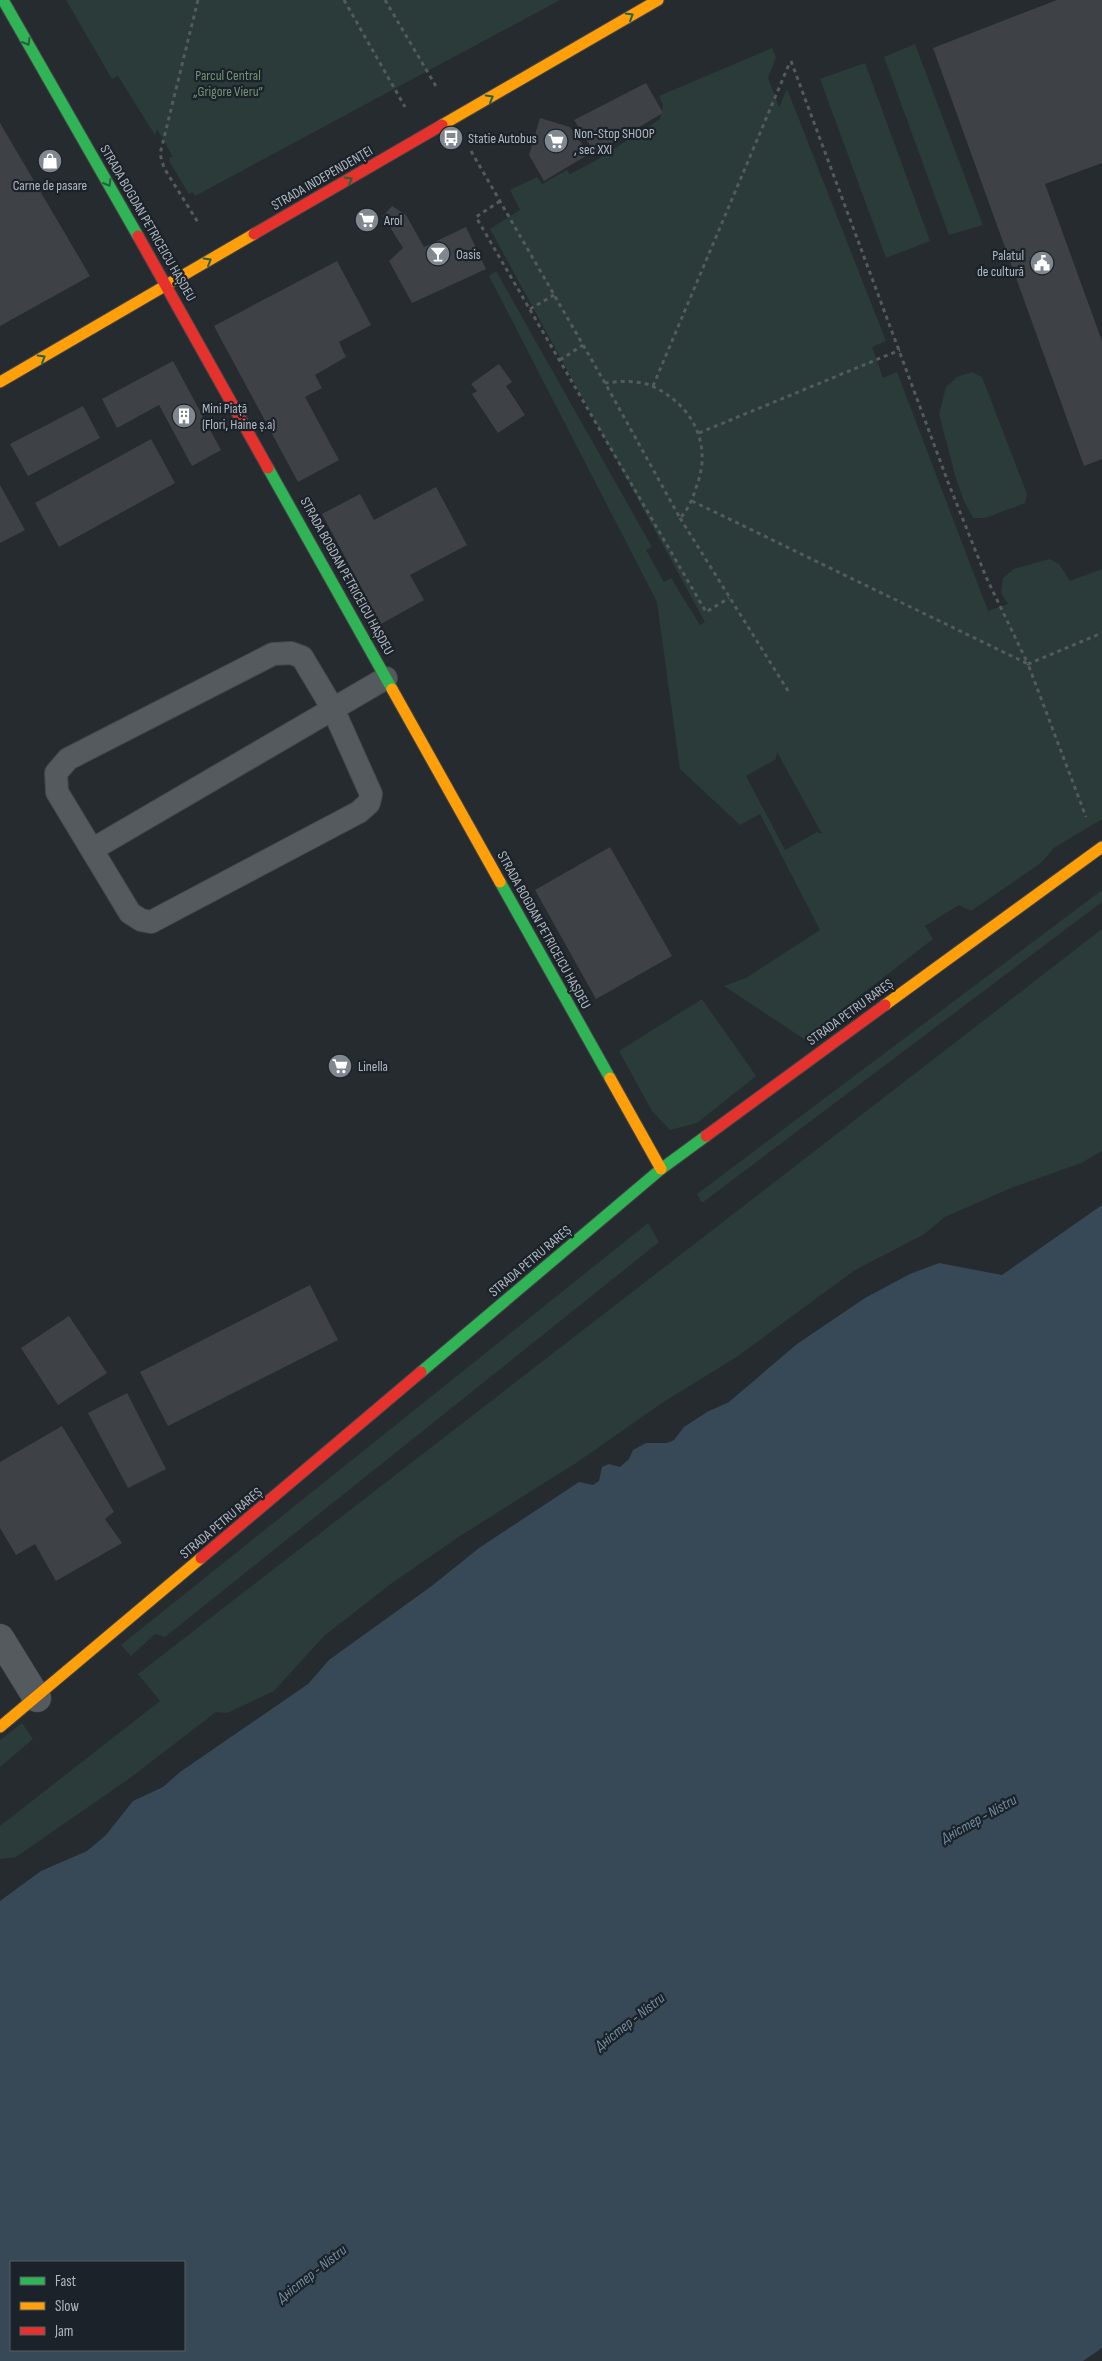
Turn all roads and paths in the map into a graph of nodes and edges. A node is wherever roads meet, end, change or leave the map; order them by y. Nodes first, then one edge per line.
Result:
1 (3, 0) edge
2 (198, 0) edge
3 (344, 0) edge
4 (658, 0) edge
5 (422, 138) junction
6 (500, 201) dead end
7 (511, 222) dead end
8 (218, 255) junction
9 (166, 285) junction
10 (554, 295) junction
11 (530, 309) junction
12 (583, 345) junction
13 (900, 350) junction
14 (560, 360) junction
15 (0, 382) edge
16 (605, 383) junction
17 (653, 386) junction
18 (699, 433) junction
19 (692, 501) junction
20 (680, 518) junction
21 (729, 598) junction
22 (1102, 633) edge
23 (1028, 664) junction
24 (386, 678) junction
25 (790, 694) dead end
26 (333, 709) junction
27 (1100, 848) edge
28 (93, 849) junction
29 (661, 1169) junction
30 (0, 1638) edge
31 (37, 1698) junction
32 (0, 1727) edge

1 -> 9 street, STRADA BOGDAN PETRICEICU HAȘDEU
2 - 8 path
3 - 5 path
5 -> 4 street, STRADA INDEPENDENȚEI
8 -> 5 street, STRADA INDEPENDENȚEI
6 - 11 path
7 - 10 path
9 -> 8 street, STRADA INDEPENDENȚEI
15 -> 9 street, STRADA INDEPENDENȚEI
9 - 24 street, STRADA BOGDAN PETRICEICU HAȘDEU
10 - 11 path
10 - 12 path
11 - 14 path
12 - 14 path
12 - 16 path
13 - 17 path
13 - 18 path
13 - 23 path
14 - 21 path
16 - 17 path
16 - 20 path
17 - 18 path
18 - 19 path
19 - 20 path
19 - 23 path
20 - 21 path
21 - 25 path
22 - 23 path
23 - 27 path
24 - 26 lane
24 - 29 street, STRADA BOGDAN PETRICEICU HAȘDEU
26 - 28 lane
26 - 28 lane
26 - 28 lane
27 - 29 street, STRADA PETRU RAREȘ
29 - 31 street, STRADA PETRU RAREȘ
30 - 31 street
31 - 32 street, STRADA PETRU RAREȘ

